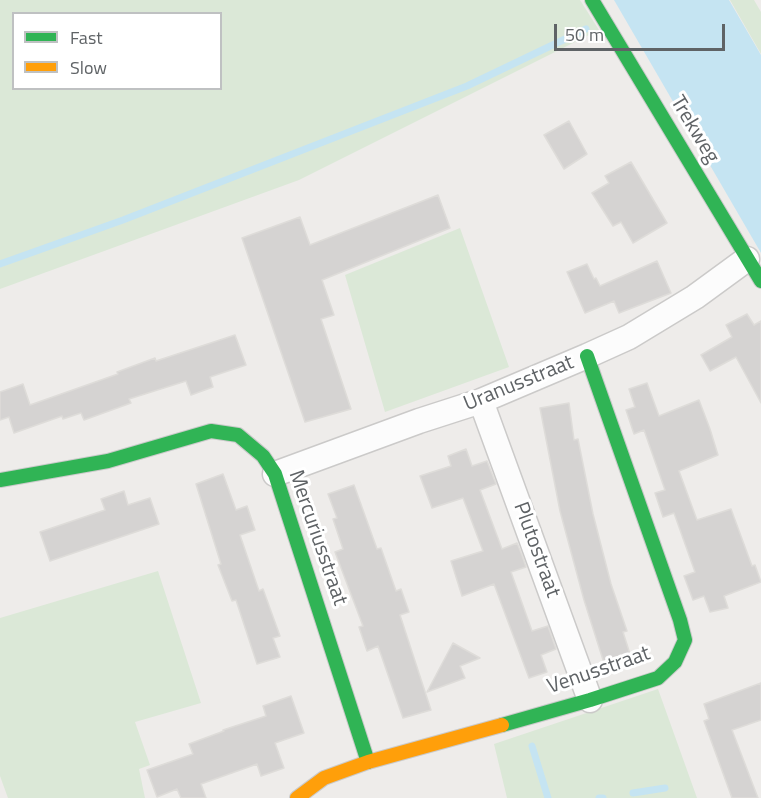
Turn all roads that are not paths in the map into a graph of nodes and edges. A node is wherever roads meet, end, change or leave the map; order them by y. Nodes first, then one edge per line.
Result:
1 (592, 0) edge
2 (747, 259) junction
3 (761, 281) edge
4 (588, 356) junction
5 (481, 401) junction
6 (275, 474) junction
7 (0, 480) edge
8 (590, 700) junction
9 (368, 762) junction
10 (297, 798) edge

1 - 2 street, Trekweg
2 - 3 street, Trekweg
2 - 4 street, Uranusstraat
4 - 5 street, Uranusstraat
4 - 8 street, Venusstraat
5 - 6 street, Uranusstraat
5 - 8 street, Plutostraat
6 - 7 street, Mercuriusstraat
6 - 9 street, Mercuriusstraat
8 - 9 street, Venusstraat
9 - 10 street, Venusstraat

